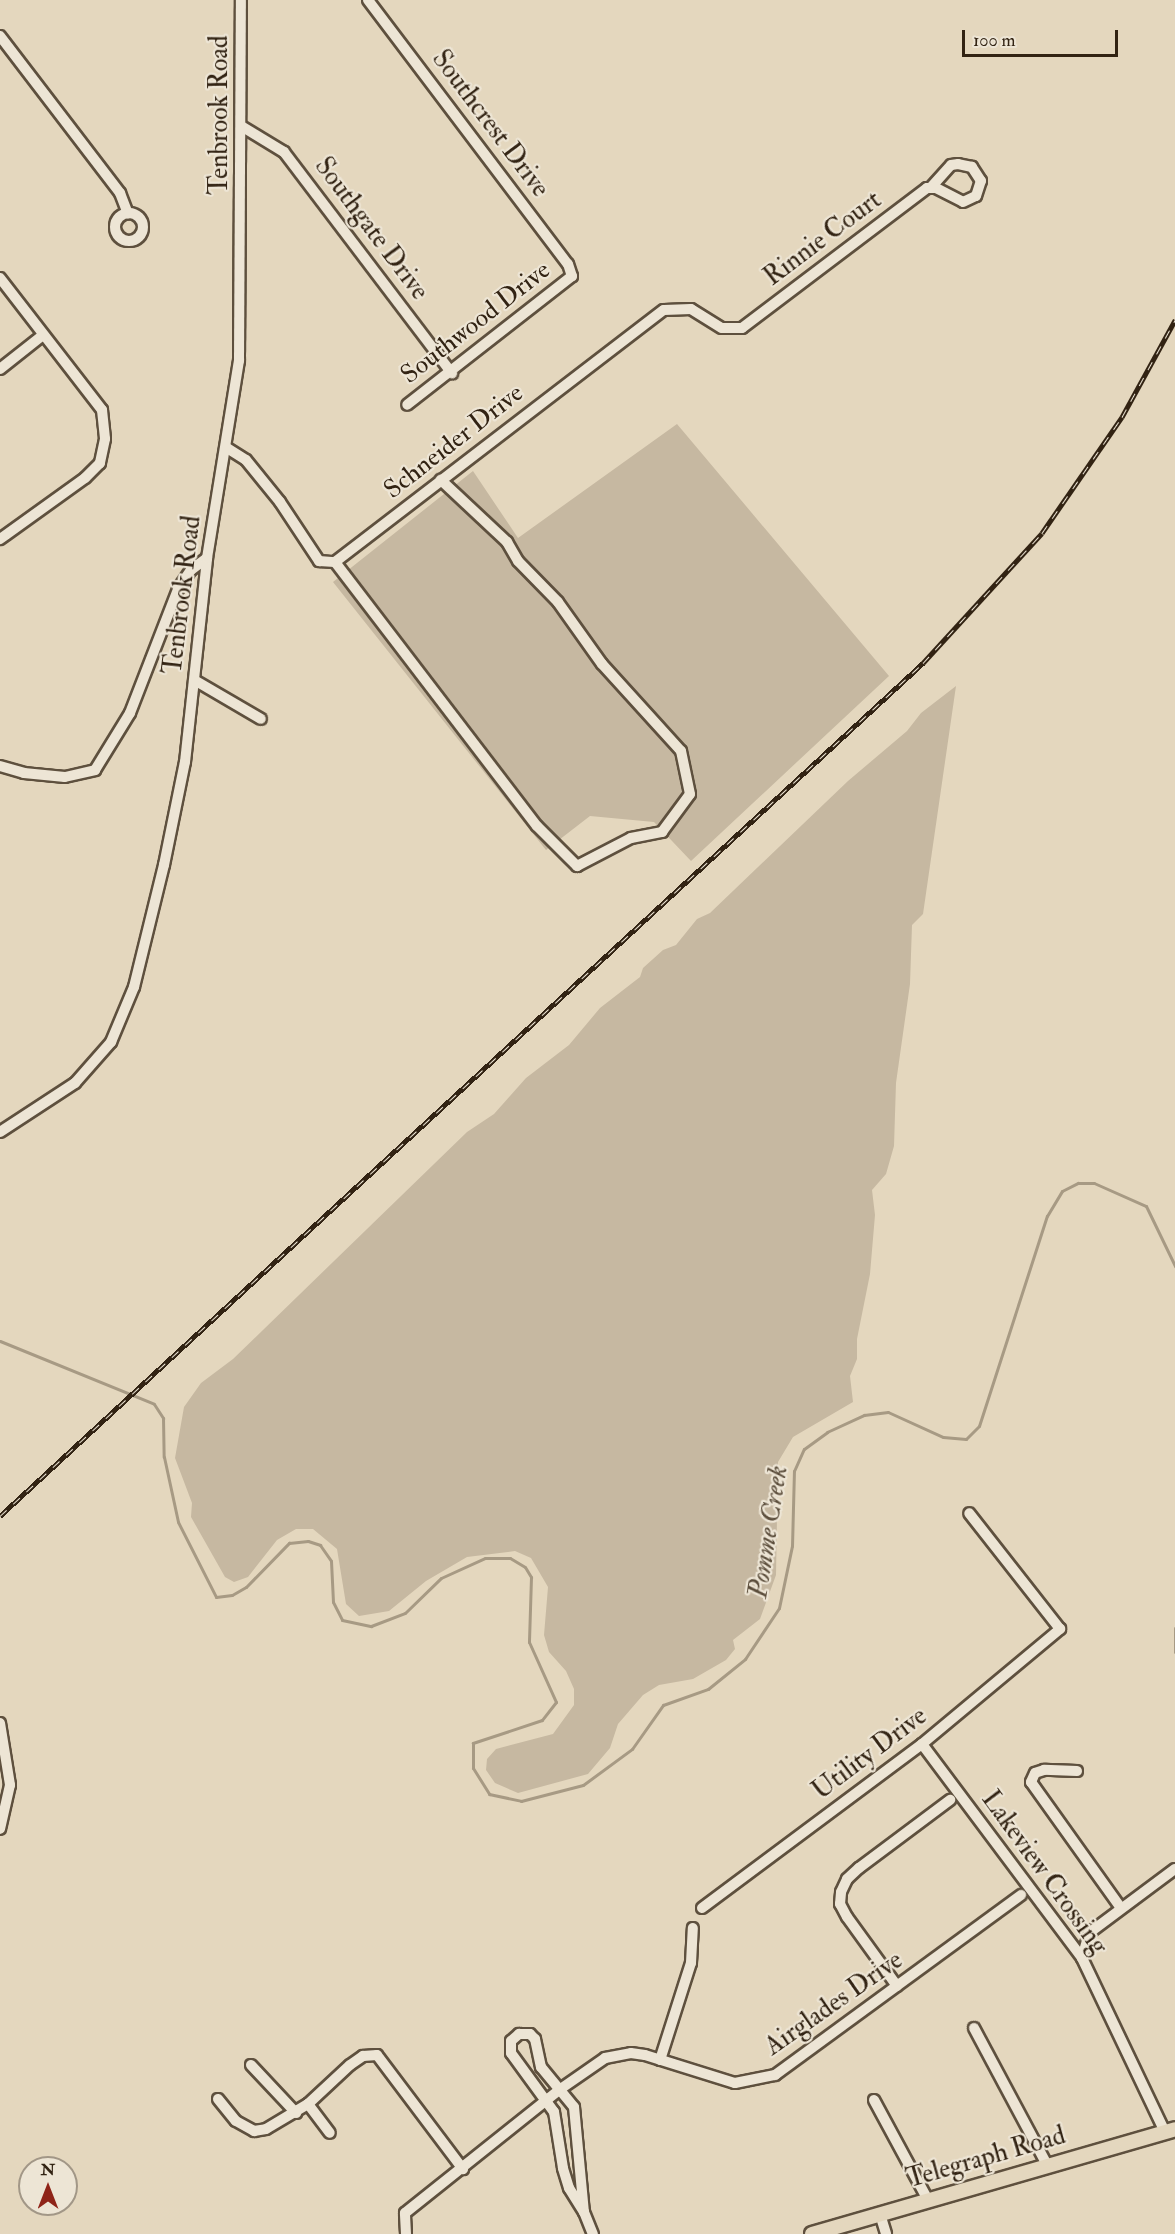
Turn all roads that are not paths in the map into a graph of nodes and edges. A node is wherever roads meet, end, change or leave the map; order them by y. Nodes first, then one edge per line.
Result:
1 (241, 0) edge
2 (368, 0) edge
3 (0, 36) edge
4 (243, 127) junction
5 (931, 187) junction
6 (128, 214) dead end
7 (572, 276) joint
8 (0, 278) edge
9 (742, 328) joint
10 (43, 335) junction
11 (0, 369) edge
12 (452, 373) junction
13 (407, 405) dead end
14 (227, 448) junction
15 (441, 480) junction
16 (0, 539) edge
17 (207, 558) junction
18 (335, 562) junction
19 (196, 681) junction
20 (261, 719) dead end
21 (0, 766) edge
22 (0, 1132) edge
23 (969, 1513) dead end
24 (0, 1723) edge
25 (922, 1744) junction
26 (1077, 1771) dead end
27 (950, 1800) dead end
28 (0, 1828) edge
29 (1175, 1869) edge
30 (1021, 1895) dead end
31 (702, 1908) dead end
32 (1121, 1908) junction
33 (693, 1928) dead end
34 (1082, 1958) junction
35 (897, 1986) junction
36 (974, 2028) dead end
37 (660, 2060) junction
38 (252, 2065) dead end
39 (559, 2090) junction
40 (218, 2099) dead end
41 (874, 2100) dead end
42 (544, 2101) junction
43 (308, 2104) junction
44 (292, 2116) junction
45 (1170, 2130) edge
46 (330, 2133) dead end
47 (1047, 2165) junction
48 (464, 2169) junction
49 (928, 2200) junction
50 (584, 2212) junction
51 (880, 2214) junction
52 (406, 2234) edge
53 (592, 2234) edge
54 (812, 2234) edge
55 (886, 2234) edge

1 - 4 street, Tenbrook Road
2 - 7 street, Southcrest Drive
3 - 6 street
4 - 12 street, Southgate Drive
4 - 14 street, Tenbrook Road
5 - 5 street, Rinnie Court
5 - 9 street, Rinnie Court
7 - 12 street, Southwood Drive
8 - 10 street
9 - 15 street, Schneider Drive
10 - 11 street
10 - 16 street
12 - 13 street, Southwood Drive
14 - 17 street, Tenbrook Road
14 - 18 street
15 - 18 street, Schneider Drive
15 - 18 street
17 - 19 street, Tenbrook Road
17 - 21 street
19 - 20 street
19 - 22 street, Tenbrook Road
23 - 25 street, Utility Drive
24 - 28 street
25 - 31 street, Utility Drive
25 - 34 street, Lakeview Crossing
26 - 32 street
27 - 35 street
29 - 32 street
30 - 35 street, Airglades Drive
32 - 34 street
33 - 37 street
34 - 45 street, Lakeview Crossing
35 - 37 street, Airglades Drive
36 - 47 street
37 - 39 street, Airglades Drive
38 - 44 street
39 - 42 street, Airglades Drive
39 - 42 street
39 - 50 street
40 - 44 street
41 - 49 street
42 - 48 street, Airglades Drive
42 - 50 street
43 - 44 street
43 - 46 street
43 - 48 street
45 - 47 main road, Telegraph Road
47 - 49 main road, Telegraph Road
48 - 52 street, Airglades Drive
49 - 51 main road, Telegraph Road
50 - 53 street
51 - 54 main road, Telegraph Road
51 - 55 street

